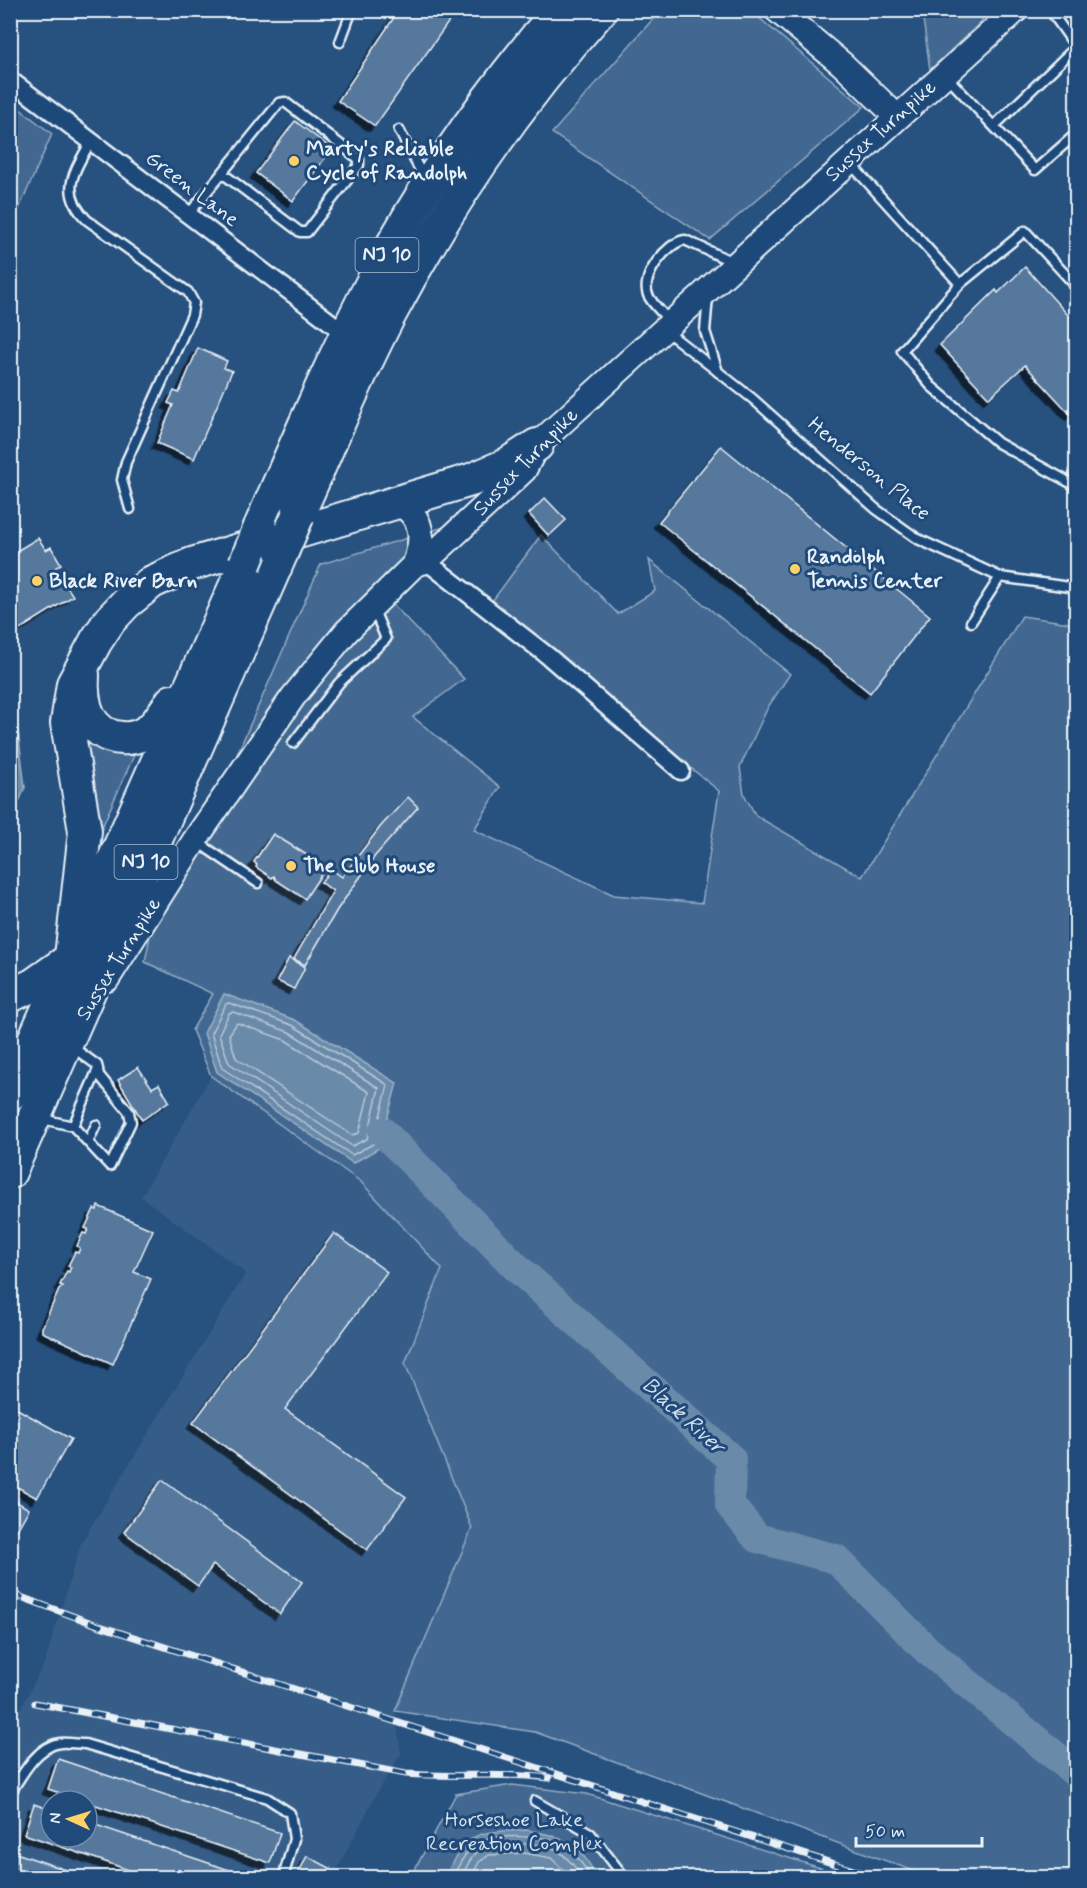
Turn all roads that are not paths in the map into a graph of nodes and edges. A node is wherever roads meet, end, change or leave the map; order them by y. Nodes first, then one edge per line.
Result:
1 (352, 10) edge
2 (559, 10) edge
3 (601, 10) edge
4 (777, 10) edge
5 (1016, 10) edge
6 (1050, 10) edge
7 (340, 42) dead end
8 (1077, 47) edge
9 (944, 74) junction
10 (10, 80) edge
11 (897, 117) junction
12 (994, 126) junction
13 (399, 129) dead end
14 (1077, 134) edge
15 (91, 141) junction
16 (848, 161) junction
17 (222, 173) junction
18 (428, 186) junction
19 (189, 215) junction
20 (735, 264) junction
21 (960, 284) junction
22 (711, 286) junction
23 (1077, 286) edge
24 (667, 326) junction
25 (346, 334) junction
26 (719, 372) junction
27 (537, 445) junction
28 (1077, 486) edge
29 (399, 503) junction
30 (130, 509) dead end
31 (421, 563) junction
32 (1000, 577) junction
33 (1077, 588) edge
34 (373, 606) junction
35 (971, 622) dead end
36 (206, 651) junction
37 (86, 659) junction
38 (293, 743) dead end
39 (681, 771) dead end
40 (195, 840) junction
41 (258, 883) dead end
42 (71, 958) junction
43 (10, 996) edge
44 (69, 1040) junction
45 (98, 1069) junction
46 (113, 1091) junction
47 (10, 1094) edge
48 (108, 1102) dead end
49 (35, 1118) junction
50 (96, 1125) dead end
51 (73, 1126) junction
52 (88, 1142) junction
53 (10, 1172) edge
54 (10, 1794) edge
55 (535, 1802) dead end
56 (283, 1878) edge
57 (625, 1878) edge

1 - 7 lane
2 - 18 highway, NJ 10
3 - 44 highway, NJ 10, bridge
4 - 11 main road
5 - 9 main road, Sussex Turnpike
6 - 8 lane
8 - 12 lane
9 - 11 main road, Sussex Turnpike
9 - 12 lane
10 - 15 street, Green Lane
11 - 16 main road, Sussex Turnpike
12 - 14 lane
13 - 18 lane
15 - 19 street, Green Lane
15 - 30 lane
16 - 20 main road, Sussex Turnpike
16 - 21 lane
17 - 17 lane
17 - 19 lane
18 - 25 highway, NJ 10
19 - 25 street, Green Lane
20 - 22 main road, Sussex Turnpike
20 - 24 lane, Henderson Place
21 - 23 lane
21 - 28 lane
22 - 24 main road, Sussex Turnpike
22 - 26 lane
24 - 26 lane, Henderson Place
24 - 27 main road, Sussex Turnpike
25 - 36 highway, NJ 10, bridge
26 - 32 lane, Henderson Place
27 - 29 highway
27 - 31 main road, Sussex Turnpike
29 - 31 main road
29 - 37 highway
31 - 34 main road, Sussex Turnpike
31 - 39 street
32 - 33 lane, Henderson Place
32 - 35 lane
34 - 38 lane
34 - 40 main road, Sussex Turnpike
36 - 37 highway
36 - 42 highway, NJ 10
37 - 42 highway
40 - 41 lane
40 - 44 main road, Sussex Turnpike
42 - 43 highway
42 - 47 highway, NJ 10
44 - 45 lane
44 - 49 highway, NJ 10
45 - 46 lane
45 - 51 lane
46 - 48 lane
46 - 52 lane
49 - 51 lane
49 - 53 highway, NJ 10
50 - 52 lane
51 - 52 lane
54 - 56 lane
55 - 57 lane

